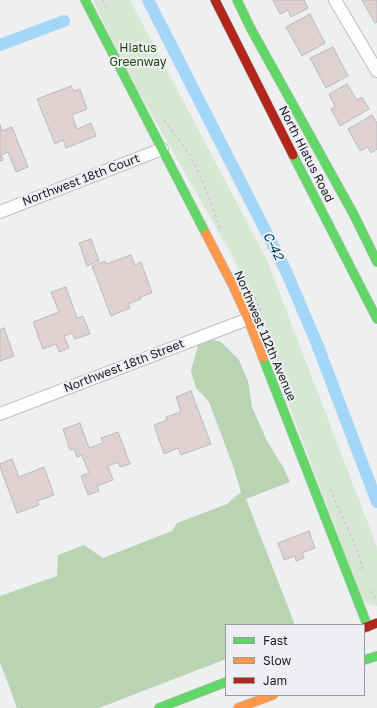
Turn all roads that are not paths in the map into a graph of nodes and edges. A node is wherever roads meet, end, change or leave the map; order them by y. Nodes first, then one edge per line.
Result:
1 (85, 0) edge
2 (215, 0) edge
3 (237, 0) edge
4 (335, 0) edge
5 (377, 71) edge
6 (162, 149) junction
7 (0, 212) edge
8 (377, 262) edge
9 (248, 319) junction
10 (377, 319) edge
11 (0, 414) edge
12 (377, 623) edge
13 (365, 624) edge
14 (366, 627) edge
15 (377, 656) edge
16 (365, 660) edge
17 (225, 682) edge
18 (270, 696) edge
19 (159, 708) edge
20 (238, 708) edge

1 - 6 main road, Northwest 112th Avenue
2 - 10 main road, North Hiatus Road
3 - 8 main road, North Hiatus Road
4 - 5 street
6 - 7 street, Northwest 18th Court
6 - 9 main road, Northwest 112th Avenue
9 - 11 street, Northwest 18th Street
9 - 13 main road, Northwest 112th Avenue
12 - 14 main road
15 - 16 main road
17 - 19 main road
18 - 20 main road

